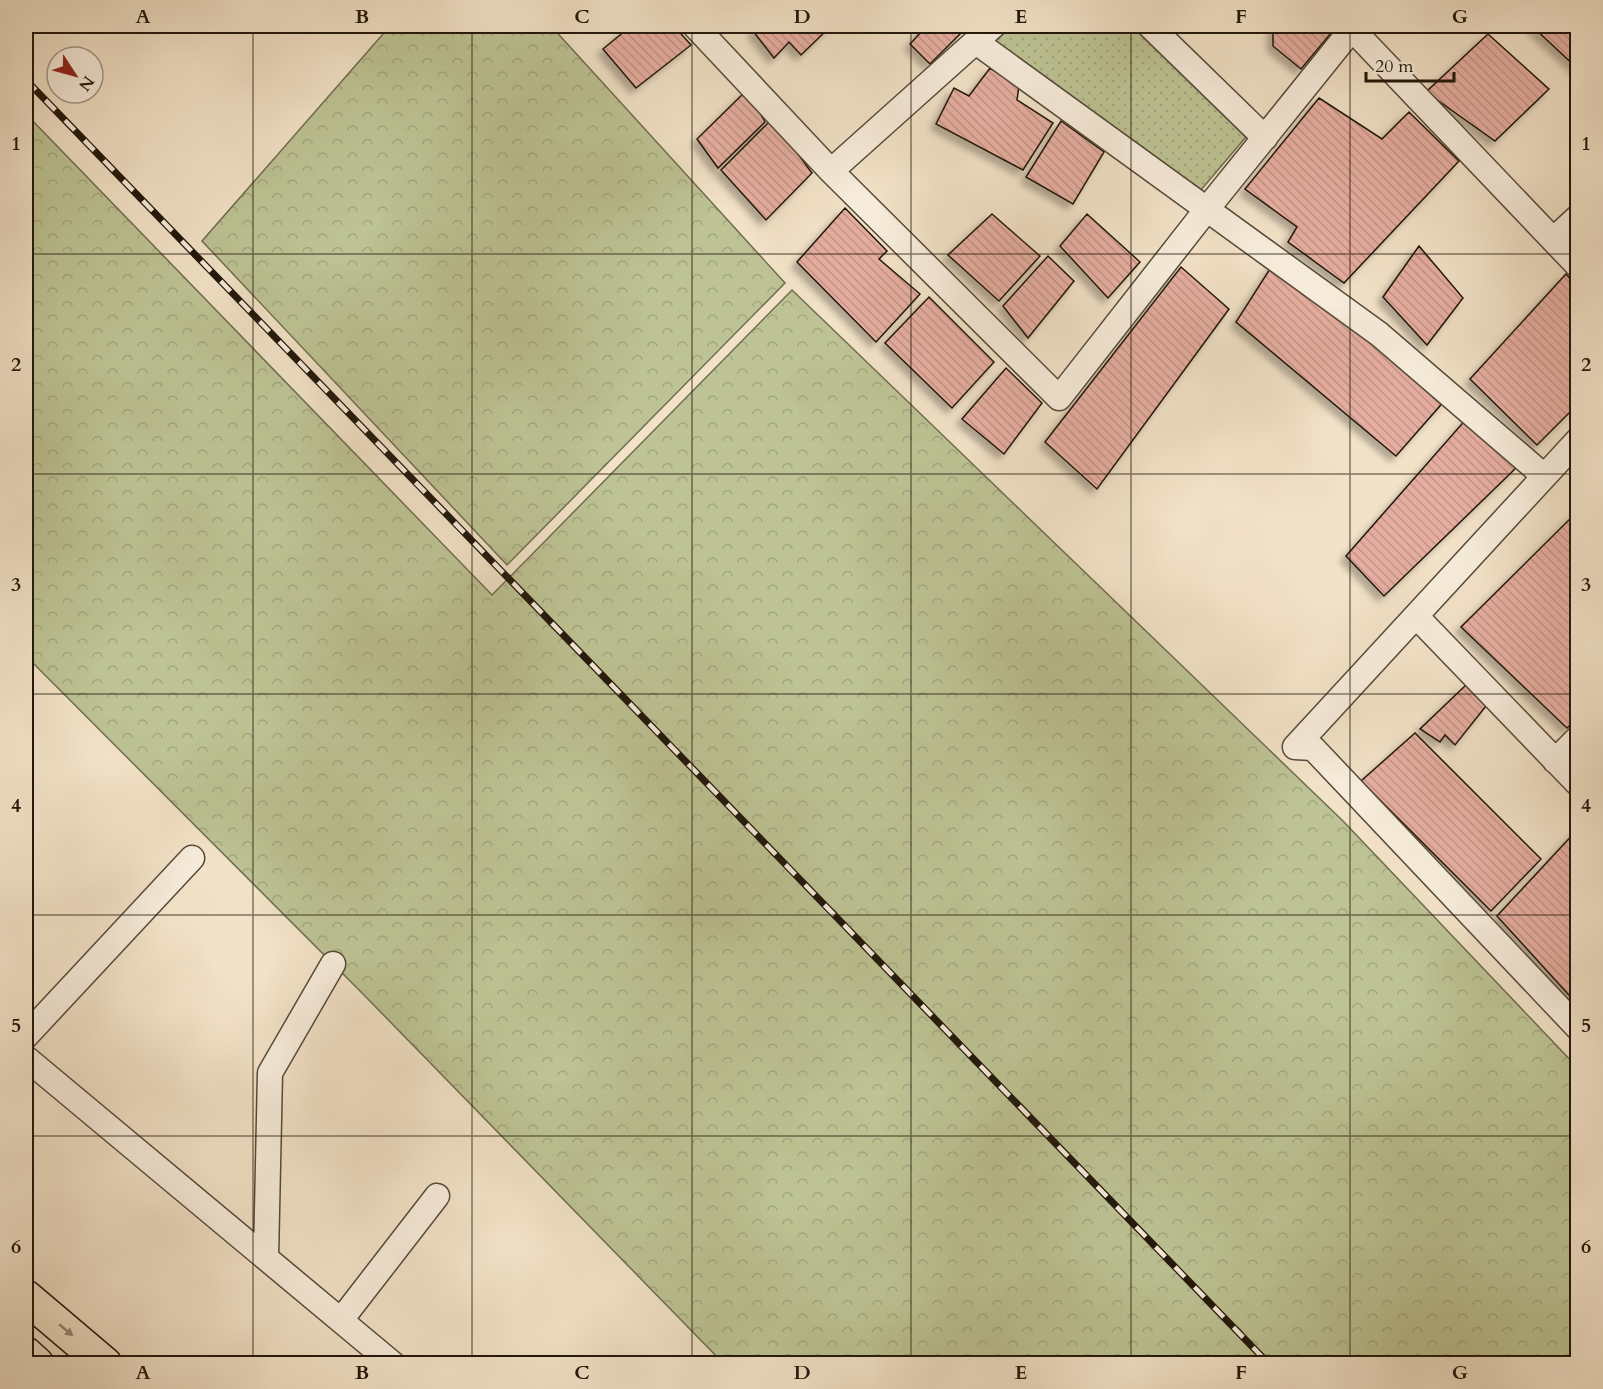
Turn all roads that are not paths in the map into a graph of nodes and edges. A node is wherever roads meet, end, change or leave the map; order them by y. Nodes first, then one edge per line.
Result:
1 (695, 26) edge
2 (1150, 26) edge
3 (985, 34) edge
4 (1265, 138) junction
5 (831, 171) junction
6 (1207, 209) junction
7 (1578, 217) edge
8 (1553, 240) junction
9 (1578, 266) edge
10 (1578, 440) edge
11 (1544, 476) junction
12 (1416, 616) junction
13 (1578, 738) edge
14 (1555, 761) junction
15 (1578, 784) edge
16 (192, 858) dead end
17 (333, 964) dead end
18 (1578, 1028) edge
19 (26, 1036) edge
20 (26, 1058) edge
21 (437, 1196) dead end
22 (266, 1257) junction
23 (26, 1297) edge
24 (341, 1320) junction
25 (26, 1354) edge
26 (37, 1364) edge
27 (105, 1364) edge
28 (393, 1364) edge

1 - 5 street
2 - 4 street
3 - 5 street
3 - 6 street
4 - 6 street
4 - 8 street
5 - 6 street
6 - 11 street
7 - 8 street
8 - 9 street
10 - 11 street
11 - 12 street
12 - 14 street
12 - 18 street
13 - 14 street
14 - 15 street
16 - 19 street
17 - 22 street
20 - 22 street
21 - 24 street
22 - 24 street
23 -> 27 highway
24 - 28 street
25 - 26 highway

